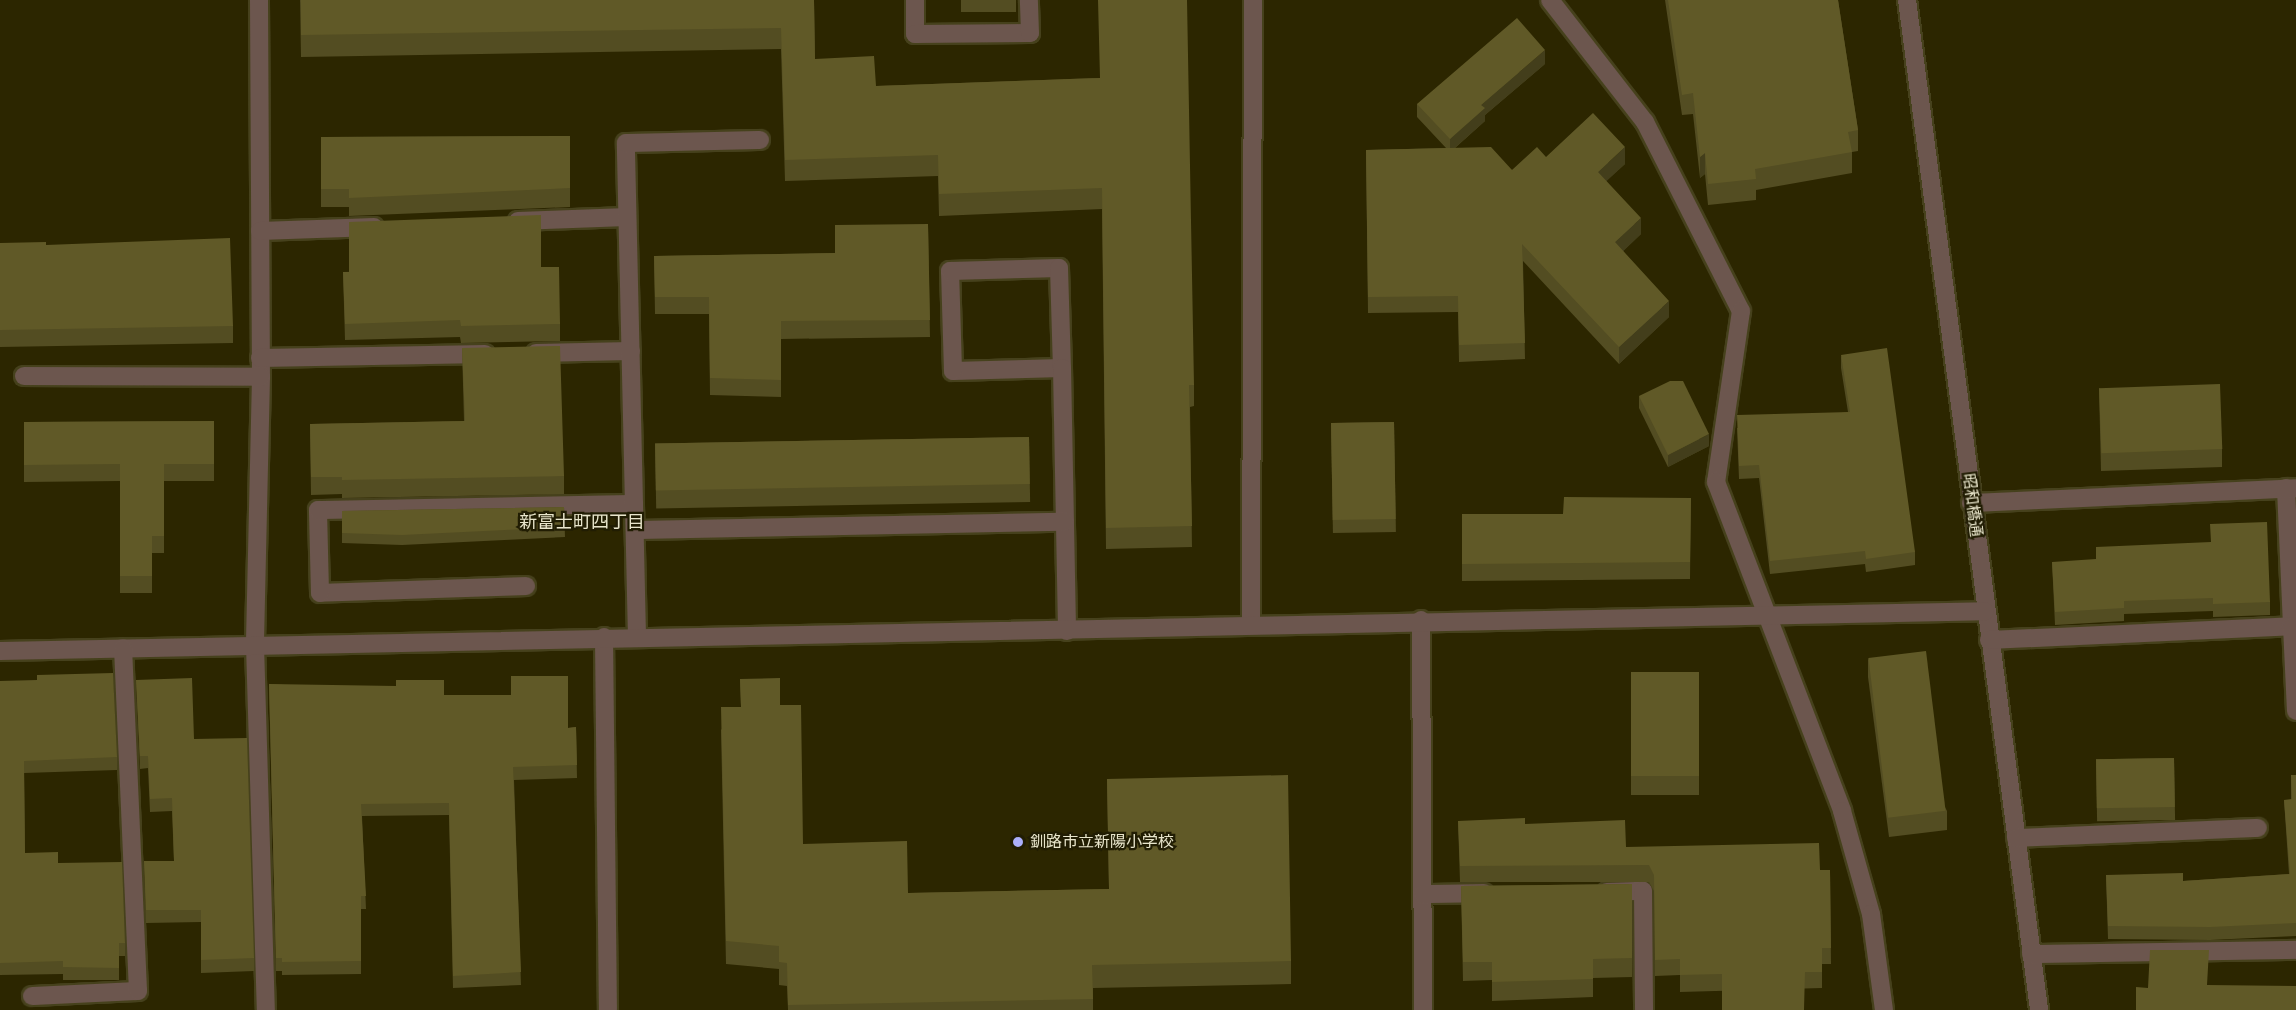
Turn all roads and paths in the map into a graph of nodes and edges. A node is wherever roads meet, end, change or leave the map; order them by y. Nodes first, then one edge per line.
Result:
1 (260, 0) edge
2 (915, 0) edge
3 (1029, 0) edge
4 (1253, 0) edge
5 (1550, 0) edge
6 (1907, 0) edge
7 (760, 140) dead end
8 (627, 217) junction
9 (497, 222) edge
10 (390, 226) edge
11 (260, 231) junction
12 (631, 351) junction
13 (260, 357) junction
14 (1062, 368) junction
15 (24, 376) dead end
16 (261, 377) junction
17 (2291, 488) edge
18 (1971, 503) junction
19 (634, 504) junction
20 (1065, 522) junction
21 (634, 530) junction
22 (526, 586) dead end
23 (1985, 610) junction
24 (1765, 614) junction
25 (1420, 620) junction
26 (1251, 626) junction
27 (2292, 626) junction
28 (1067, 631) junction
29 (637, 636) junction
30 (604, 637) junction
31 (1989, 640) junction
32 (255, 645) junction
33 (123, 648) junction
34 (0, 651) edge
35 (2296, 711) edge
36 (2258, 828) dead end
37 (2016, 838) junction
38 (1585, 892) edge
39 (1504, 893) edge
40 (1423, 894) junction
41 (2296, 950) edge
42 (2031, 954) junction
43 (33, 996) dead end
44 (266, 1010) edge
45 (608, 1010) edge
46 (1423, 1010) edge
47 (1644, 1010) edge
48 (1884, 1010) edge
49 (2038, 1010) edge

1 - 11 street
2 - 3 street
4 - 26 street
5 - 24 street
6 - 18 street, 昭和橋通
7 - 8 street
8 - 9 street
8 - 12 street
10 - 11 street
11 - 13 street
12 - 13 street
12 - 19 street
13 - 16 street
14 - 14 street
14 - 20 street
15 - 16 street
16 - 32 street
17 - 18 street
17 - 27 street
18 - 23 street, 昭和橋通
19 - 21 street
19 - 22 street
20 - 21 street
20 - 28 street
21 - 29 street
23 - 24 street
23 - 31 street, 昭和橋通
24 - 25 street
24 - 48 street
25 - 26 street
25 - 40 street
26 - 28 street
27 - 31 street
27 - 35 street
28 - 29 street
29 - 30 street
30 - 32 street
30 - 45 street
31 - 37 street, 昭和橋通
32 - 33 street
32 - 44 street
33 - 34 street
33 - 43 street
36 - 37 street
37 - 42 street, 昭和橋通
38 - 47 street
39 - 40 street
40 - 46 street
41 - 42 street
42 - 49 street, 昭和橋通

